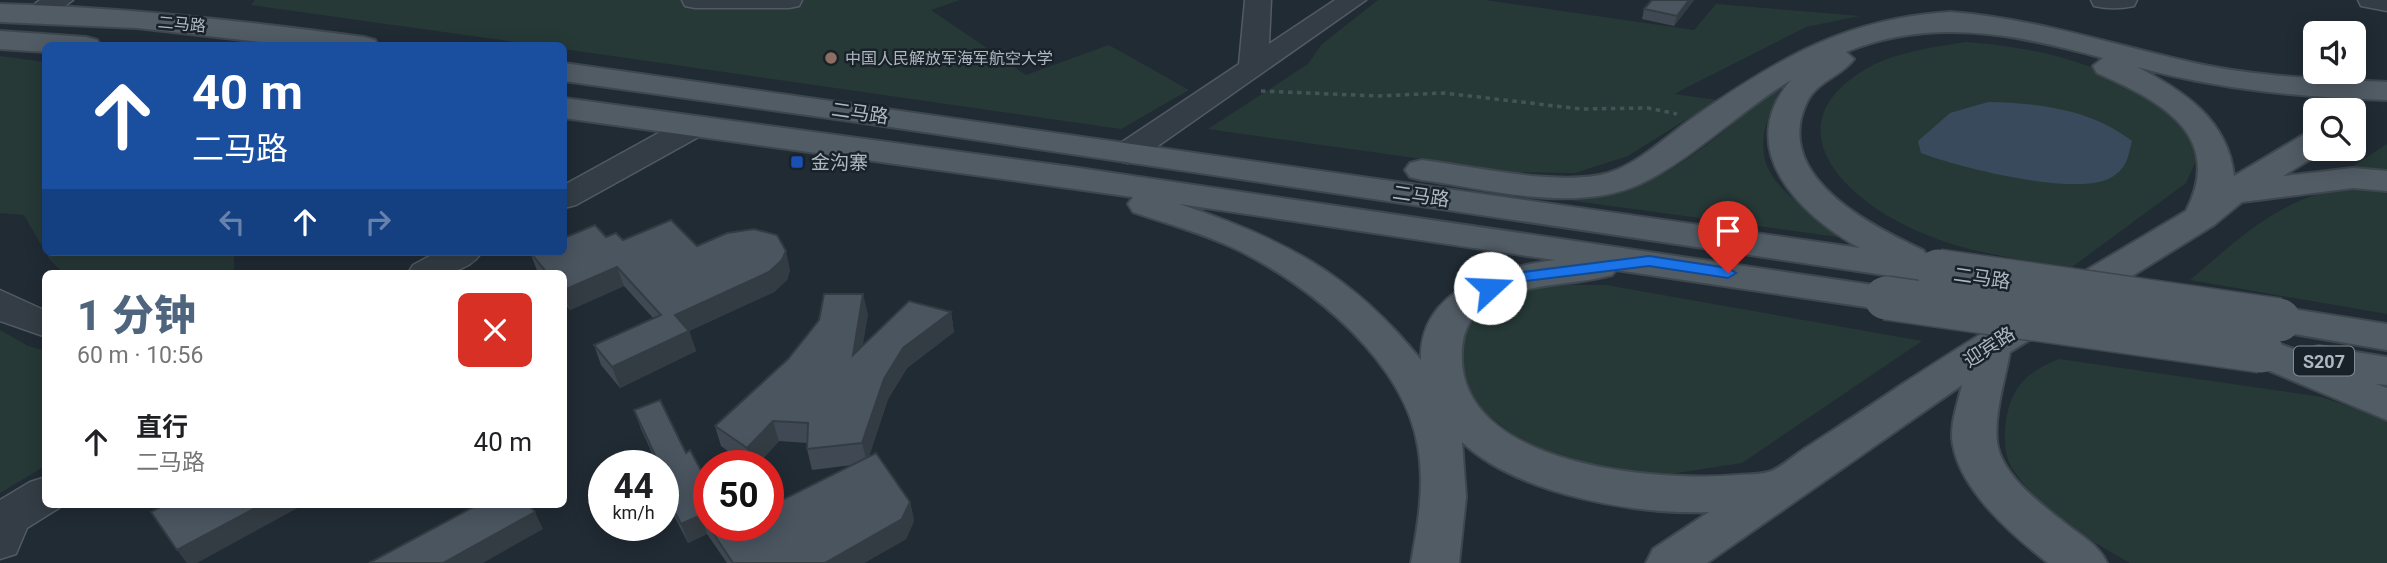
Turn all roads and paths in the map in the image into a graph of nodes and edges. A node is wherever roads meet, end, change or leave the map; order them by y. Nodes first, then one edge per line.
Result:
1 (695, 0) edge
2 (789, 0) edge
3 (1258, 0) edge
4 (1353, 0) edge
5 (2104, 0) edge
6 (2124, 0) edge
7 (2371, 0) edge
8 (2387, 3) edge
9 (49, 7) edge
10 (0, 13) edge
11 (0, 40) edge
12 (335, 42) edge
13 (42, 43) edge
14 (567, 72) edge
15 (1256, 79) junction
16 (2387, 91) edge
17 (2387, 98) edge
18 (567, 108) edge
19 (2366, 111) edge
20 (1703, 126) junction
21 (693, 127) junction
22 (2303, 150) edge
23 (1127, 153) junction
24 (1072, 177) junction
25 (2387, 181) edge
26 (567, 196) edge
27 (2216, 205) junction
28 (457, 256) edge
29 (1649, 261) junction
30 (431, 270) edge
31 (1938, 271) junction
32 (0, 302) edge
33 (42, 323) edge
34 (2270, 335) junction
35 (2387, 337) edge
36 (1991, 345) junction
37 (2387, 371) edge
38 (2387, 405) edge
39 (1778, 488) junction
40 (42, 497) edge
41 (0, 541) edge
42 (1435, 563) edge
43 (1670, 563) edge
44 (2083, 563) edge

1 - 2 street
3 - 15 street
4 - 15 street
5 - 6 street
7 - 8 street
9 - 10 main road, 二马路
9 - 12 main road, 二马路
11 - 13 main road
14 - 23 main road, 二马路
15 - 20 path
15 - 23 street
16 - 20 main road
17 - 19 main road
18 - 21 main road, 二马路
20 - 23 main road
21 - 24 main road, 二马路
21 - 26 street
22 - 27 main road, 迎宾路
23 - 31 main road, 二马路
24 - 29 main road, 二马路
24 - 42 main road
25 - 27 main road
27 - 31 main road
27 - 36 main road, 迎宾路
28 - 30 street
29 - 34 main road, 二马路, bridge
29 - 39 main road
31 - 34 main road, 二马路, bridge
32 - 33 street
34 - 35 main road, S207
34 - 37 main road, S207
34 - 38 main road
36 - 39 main road, 迎宾路
36 - 44 main road
39 - 43 main road, 迎宾路
40 - 41 street

